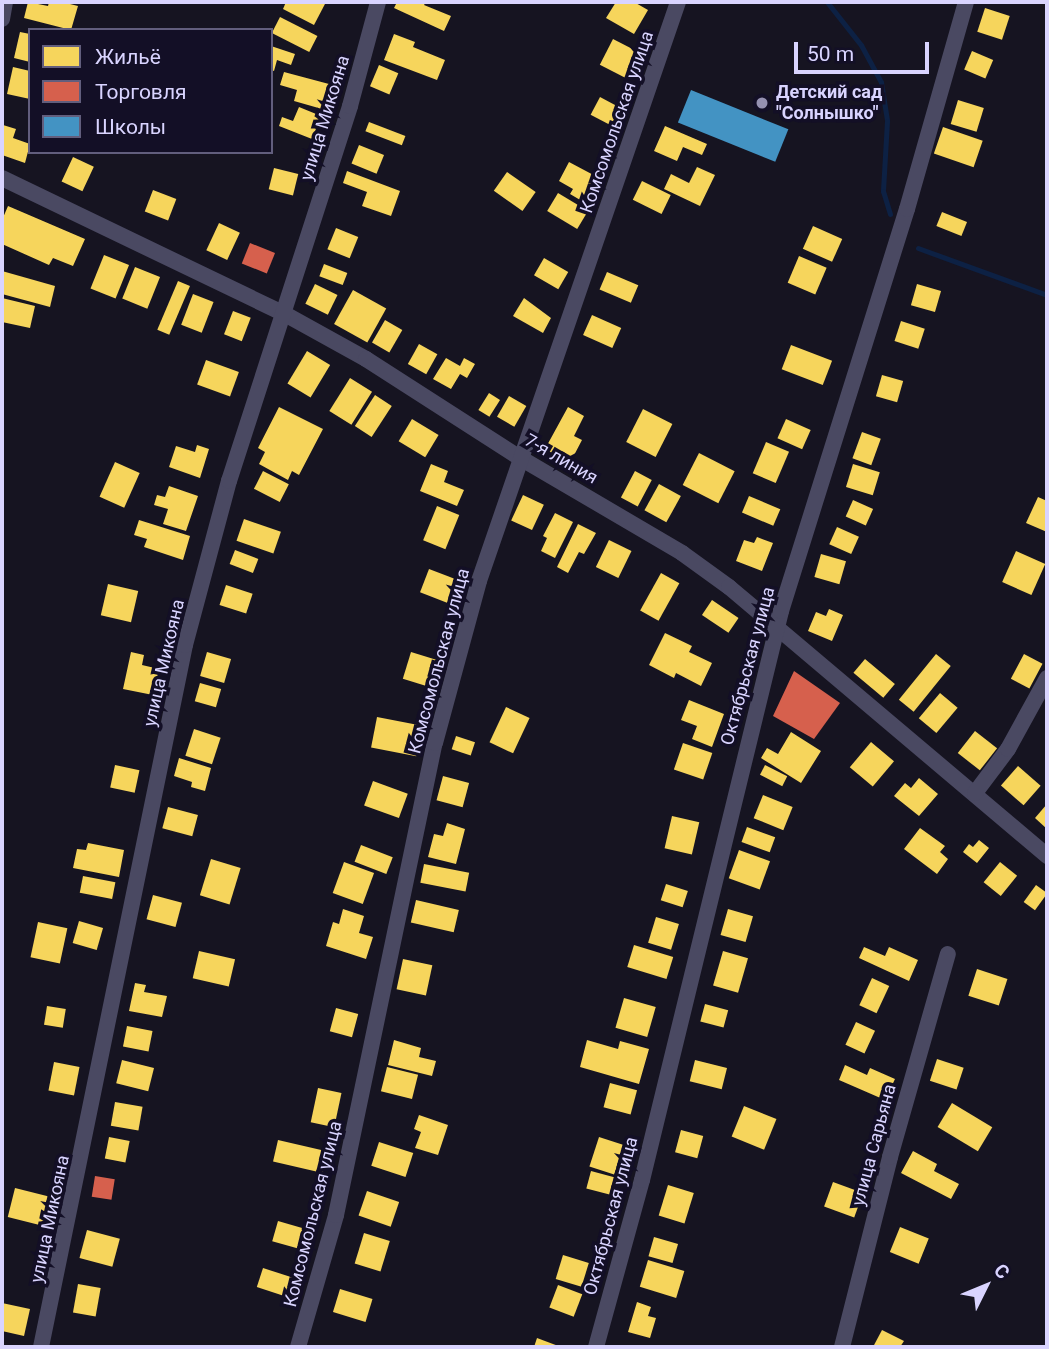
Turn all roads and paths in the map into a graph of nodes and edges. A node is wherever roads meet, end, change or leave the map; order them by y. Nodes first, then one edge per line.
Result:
1 (5, 2) edge
2 (378, 2) edge
3 (678, 2) edge
4 (966, 2) edge
5 (2, 19) edge
6 (2, 178) edge
7 (283, 313) junction
8 (522, 459) junction
9 (777, 628) junction
10 (1047, 677) edge
11 (975, 793) junction
12 (1047, 856) edge
13 (948, 954) dead end
14 (41, 1347) edge
15 (298, 1347) edge
16 (596, 1347) edge
17 (842, 1347) edge

1 - 5 street
2 - 7 street, улица Микояна
3 - 8 street, Комсомольская улица
4 - 9 street, Октябрьская улица
6 - 7 street, 7-я линия
7 - 8 street, 7-я линия
7 - 14 street, улица Микояна
8 - 9 street, 7-я линия
8 - 15 street, Комсомольская улица
9 - 11 street, 7-я линия
9 - 16 street, Октябрьская улица
10 - 11 street
11 - 12 street, 7-я линия
13 - 17 street, улица Сарьяна

